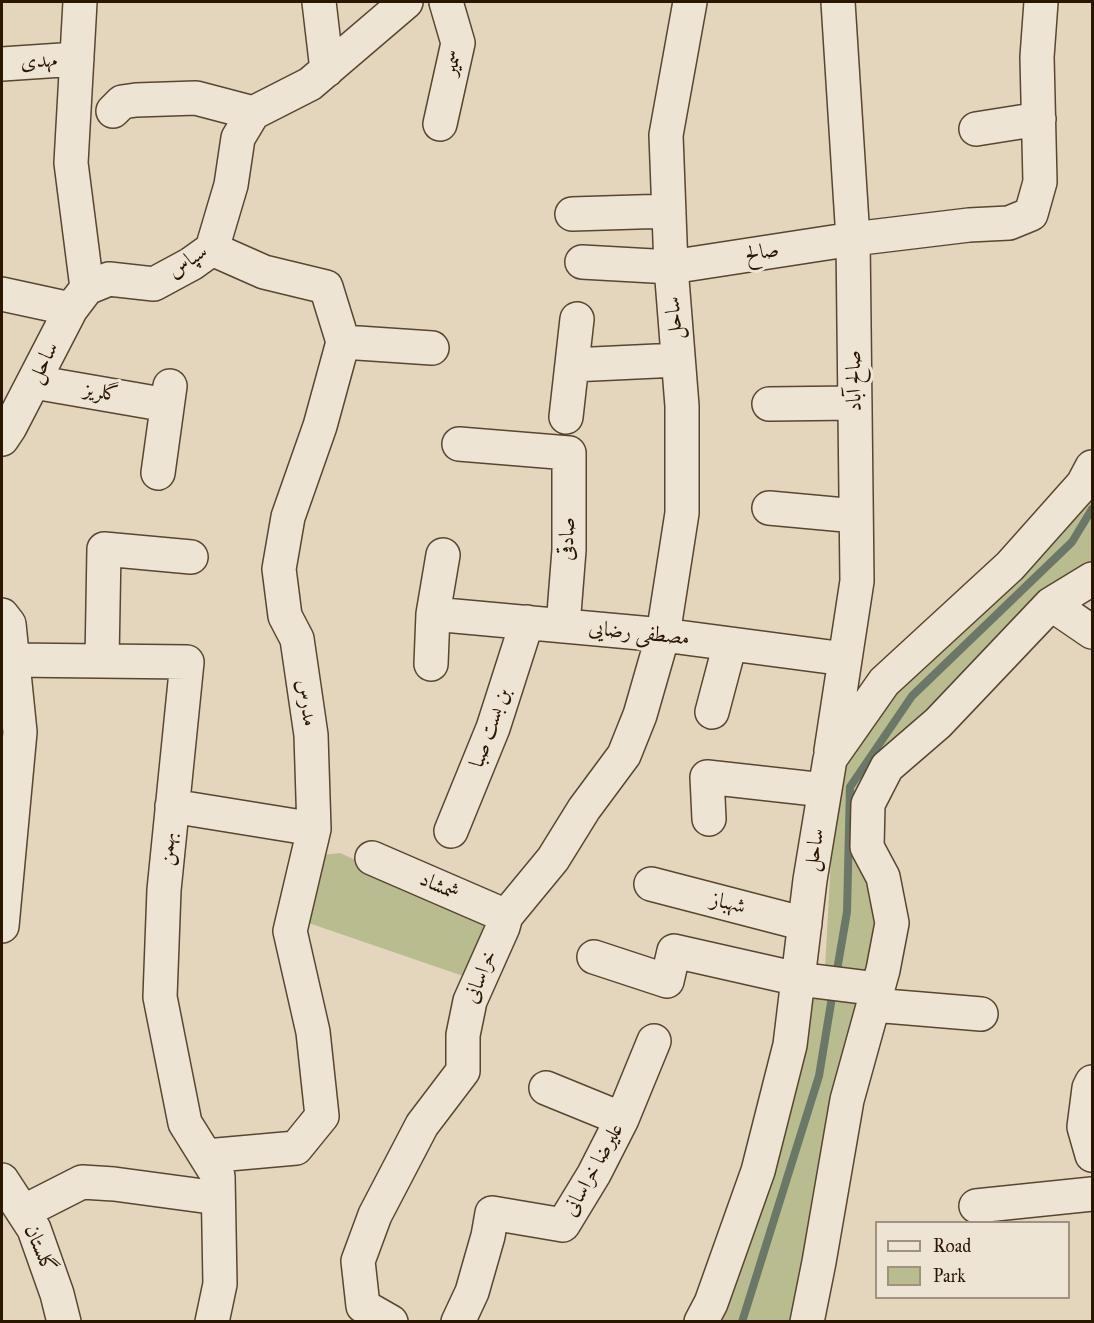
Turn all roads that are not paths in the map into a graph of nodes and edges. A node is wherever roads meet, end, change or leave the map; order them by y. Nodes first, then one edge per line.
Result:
1 (80, 2) edge
2 (319, 2) edge
3 (406, 2) edge
4 (446, 2) edge
5 (690, 2) edge
6 (838, 2) edge
7 (1041, 2) edge
8 (77, 59) junction
9 (2, 64) edge
10 (327, 70) junction
11 (113, 111) dead end
12 (253, 113) junction
13 (1039, 119) junction
14 (440, 124) dead end
15 (976, 129) dead end
16 (669, 211) junction
17 (572, 214) dead end
18 (853, 239) junction
19 (212, 249) junction
20 (582, 262) dead end
21 (671, 267) junction
22 (2, 294) edge
23 (79, 298) junction
24 (577, 319) dead end
25 (343, 342) junction
26 (432, 348) dead end
27 (678, 360) junction
28 (572, 365) junction
29 (34, 382) junction
30 (855, 403) junction
31 (769, 404) dead end
32 (566, 417) dead end
33 (2, 439) edge
34 (459, 444) dead end
35 (1092, 467) edge
36 (158, 473) dead end
37 (769, 508) dead end
38 (856, 516) junction
39 (443, 555) dead end
40 (190, 558) dead end
41 (1092, 579) edge
42 (1051, 604) junction
43 (434, 614) junction
44 (2, 615) edge
45 (527, 622) junction
46 (563, 626) junction
47 (1092, 633) edge
48 (663, 635) junction
49 (730, 644) junction
50 (845, 659) junction
51 (13, 660) junction
52 (102, 661) junction
53 (431, 664) dead end
54 (712, 712) dead end
55 (830, 759) junction
56 (824, 790) junction
57 (172, 806) junction
58 (709, 819) dead end
59 (314, 829) junction
60 (451, 831) dead end
61 (372, 858) dead end
62 (651, 884) dead end
63 (506, 916) junction
64 (805, 924) junction
65 (2, 926) edge
66 (594, 957) dead end
67 (798, 979) junction
68 (876, 997) junction
69 (981, 1014) dead end
70 (654, 1041) dead end
71 (1092, 1082) edge
72 (546, 1088) dead end
73 (622, 1119) junction
74 (1092, 1155) edge
75 (206, 1156) junction
76 (2, 1182) edge
77 (1092, 1194) edge
78 (218, 1198) junction
79 (976, 1206) dead end
80 (23, 1212) junction
81 (64, 1322) edge
82 (212, 1322) edge
83 (391, 1322) edge
84 (458, 1322) edge
85 (701, 1322) edge
86 (807, 1322) edge

1 - 8 street
2 - 10 street
3 - 10 street
4 - 14 street, سمیر
5 - 16 street, ساحل
6 - 18 street, صالح آباد
7 - 13 street
8 - 9 street, مهدی
8 - 23 street
10 - 12 street
11 - 12 street
12 - 19 street, سپاس
13 - 15 street
13 - 18 street, صالح
16 - 17 street
16 - 21 street, ساحل
18 - 21 street, صالح
18 - 30 street, صالح آباد
19 - 23 street, سپاس
19 - 25 street
20 - 21 street, صالح
21 - 27 street, ساحل
22 - 23 street
23 - 29 street, ساحل
24 - 28 street
25 - 26 street
25 - 59 street, مدرس
27 - 28 street
27 - 48 street, ساحل
28 - 32 street
29 - 33 street, ساحل
29 - 36 street, گلریز
30 - 31 street
30 - 38 street, صالح آباد
34 - 46 street, صادقی
35 - 55 street, ساحل
37 - 38 street
38 - 50 street, صالح آباد
39 - 43 street
40 - 52 street
41 - 42 street
42 - 47 street
42 - 68 street
43 - 45 street, مصطفی رضایی
43 - 53 street
44 - 51 street
45 - 46 street, مصطفی رضایی
45 - 60 street, بن بست صبا
46 - 48 street, مصطفی رضایی
48 - 49 street, مصطفی رضایی
48 - 63 street, خراسانی
49 - 50 street, مصطفی رضایی
49 - 54 street
50 - 55 street, صالح آباد
51 - 52 street, بهمن
51 - 65 street
52 - 57 street, بهمن
55 - 56 street, ساحل
56 - 58 street
56 - 64 street, ساحل
57 - 59 street
57 - 75 street, بهمن
59 - 75 street, مدرس
61 - 63 street, شمشاد
62 - 64 street, شهباز
63 - 83 street, خراسانی
64 - 67 street, ساحل
66 - 67 street
67 - 68 street
67 - 85 street, ساحل
68 - 69 street
68 - 86 street
70 - 73 street, علیرضا خراسانی
71 - 74 street
72 - 73 street
73 - 84 street, علیرضا خراسانی
75 - 78 street, بهمن
76 - 80 street, گلستان
77 - 79 street
78 - 80 street
78 - 82 street, بهمن
80 - 81 street, گلستان

